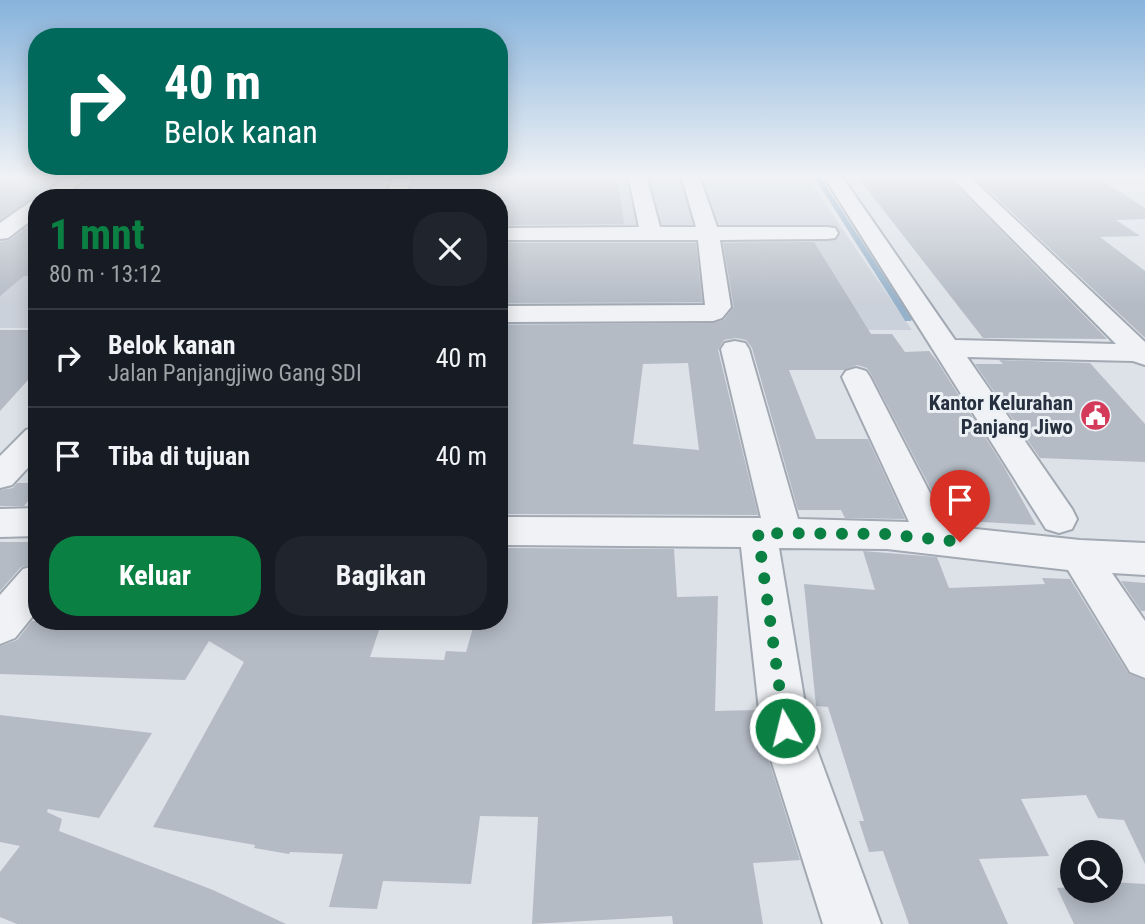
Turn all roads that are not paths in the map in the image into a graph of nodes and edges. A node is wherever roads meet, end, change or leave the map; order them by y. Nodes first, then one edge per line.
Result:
1 (22, 218) edge
2 (648, 218) edge
3 (704, 218) edge
4 (860, 218) edge
5 (1002, 218) edge
6 (708, 232) junction
7 (827, 233) dead end
8 (508, 234) edge
9 (651, 234) junction
10 (0, 235) edge
11 (28, 236) edge
12 (508, 314) edge
13 (735, 348) dead end
14 (945, 348) junction
15 (1143, 355) edge
16 (856, 377) dead end
17 (28, 447) edge
18 (0, 476) edge
19 (1059, 519) dead end
20 (28, 522) edge
21 (0, 523) edge
22 (508, 531) edge
23 (771, 533) junction
24 (936, 540) junction
25 (1080, 556) junction
26 (1145, 559) edge
27 (28, 592) edge
28 (0, 625) edge
29 (1145, 658) edge
30 (852, 924) edge

1 - 10 street
2 - 9 street
3 - 6 street
4 - 14 street
5 - 15 street
6 - 7 street
6 - 9 street
6 - 12 street
8 - 9 street
10 - 11 street
13 - 23 street
14 - 15 street
14 - 19 street
16 - 24 street
17 - 18 street
20 - 21 street
22 - 23 street
23 - 24 street
23 - 30 street
24 - 25 street
25 - 26 street
25 - 29 street
27 - 28 street

